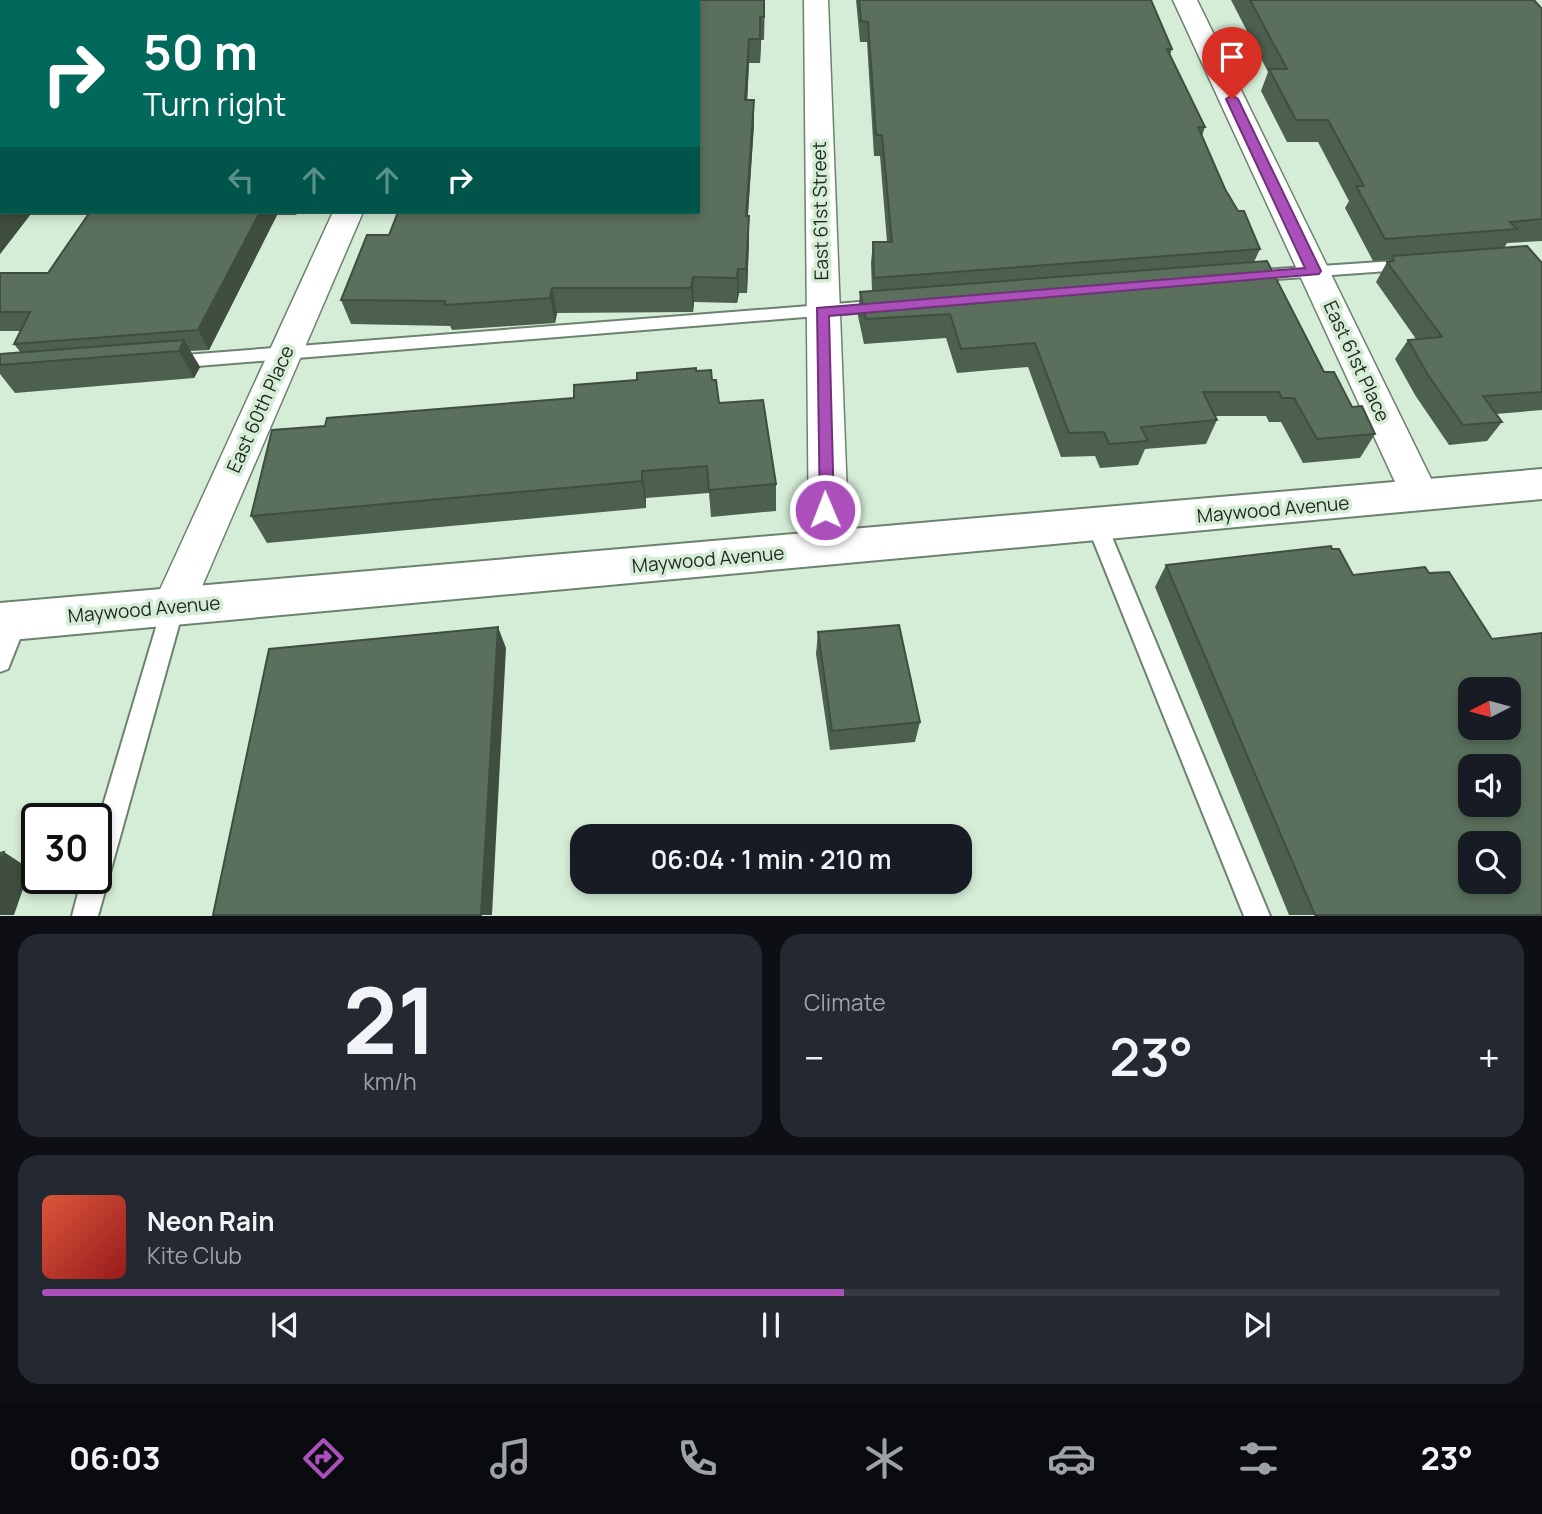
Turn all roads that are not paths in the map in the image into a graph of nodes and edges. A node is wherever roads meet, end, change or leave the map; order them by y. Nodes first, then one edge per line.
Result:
1 (816, 0) edge
2 (1185, 0) edge
3 (347, 214) edge
4 (1421, 264) edge
5 (1314, 271) junction
6 (1232, 278) edge
7 (904, 305) edge
8 (822, 312) junction
9 (284, 354) junction
10 (149, 363) edge
11 (1542, 484) edge
12 (1420, 495) junction
13 (1097, 525) junction
14 (829, 548) junction
15 (173, 607) junction
16 (8, 621) edge
17 (0, 662) edge
18 (112, 818) edge
19 (91, 894) edge
20 (85, 915) edge
21 (1257, 915) edge

1 - 8 street, East 61st Street
2 - 5 street, East 61st Place
3 - 9 street, East 60th Place
4 - 5 lane
5 - 6 lane
5 - 12 street, East 61st Place
7 - 8 lane
8 - 9 lane
8 - 14 street, East 61st Street
9 - 10 lane
9 - 15 street, East 60th Place
11 - 12 street, Maywood Avenue
12 - 13 street, Maywood Avenue
13 - 14 street, Maywood Avenue
13 - 21 lane
14 - 15 street, Maywood Avenue
15 - 16 street, Maywood Avenue
15 - 18 lane
16 - 17 lane
19 - 20 lane

